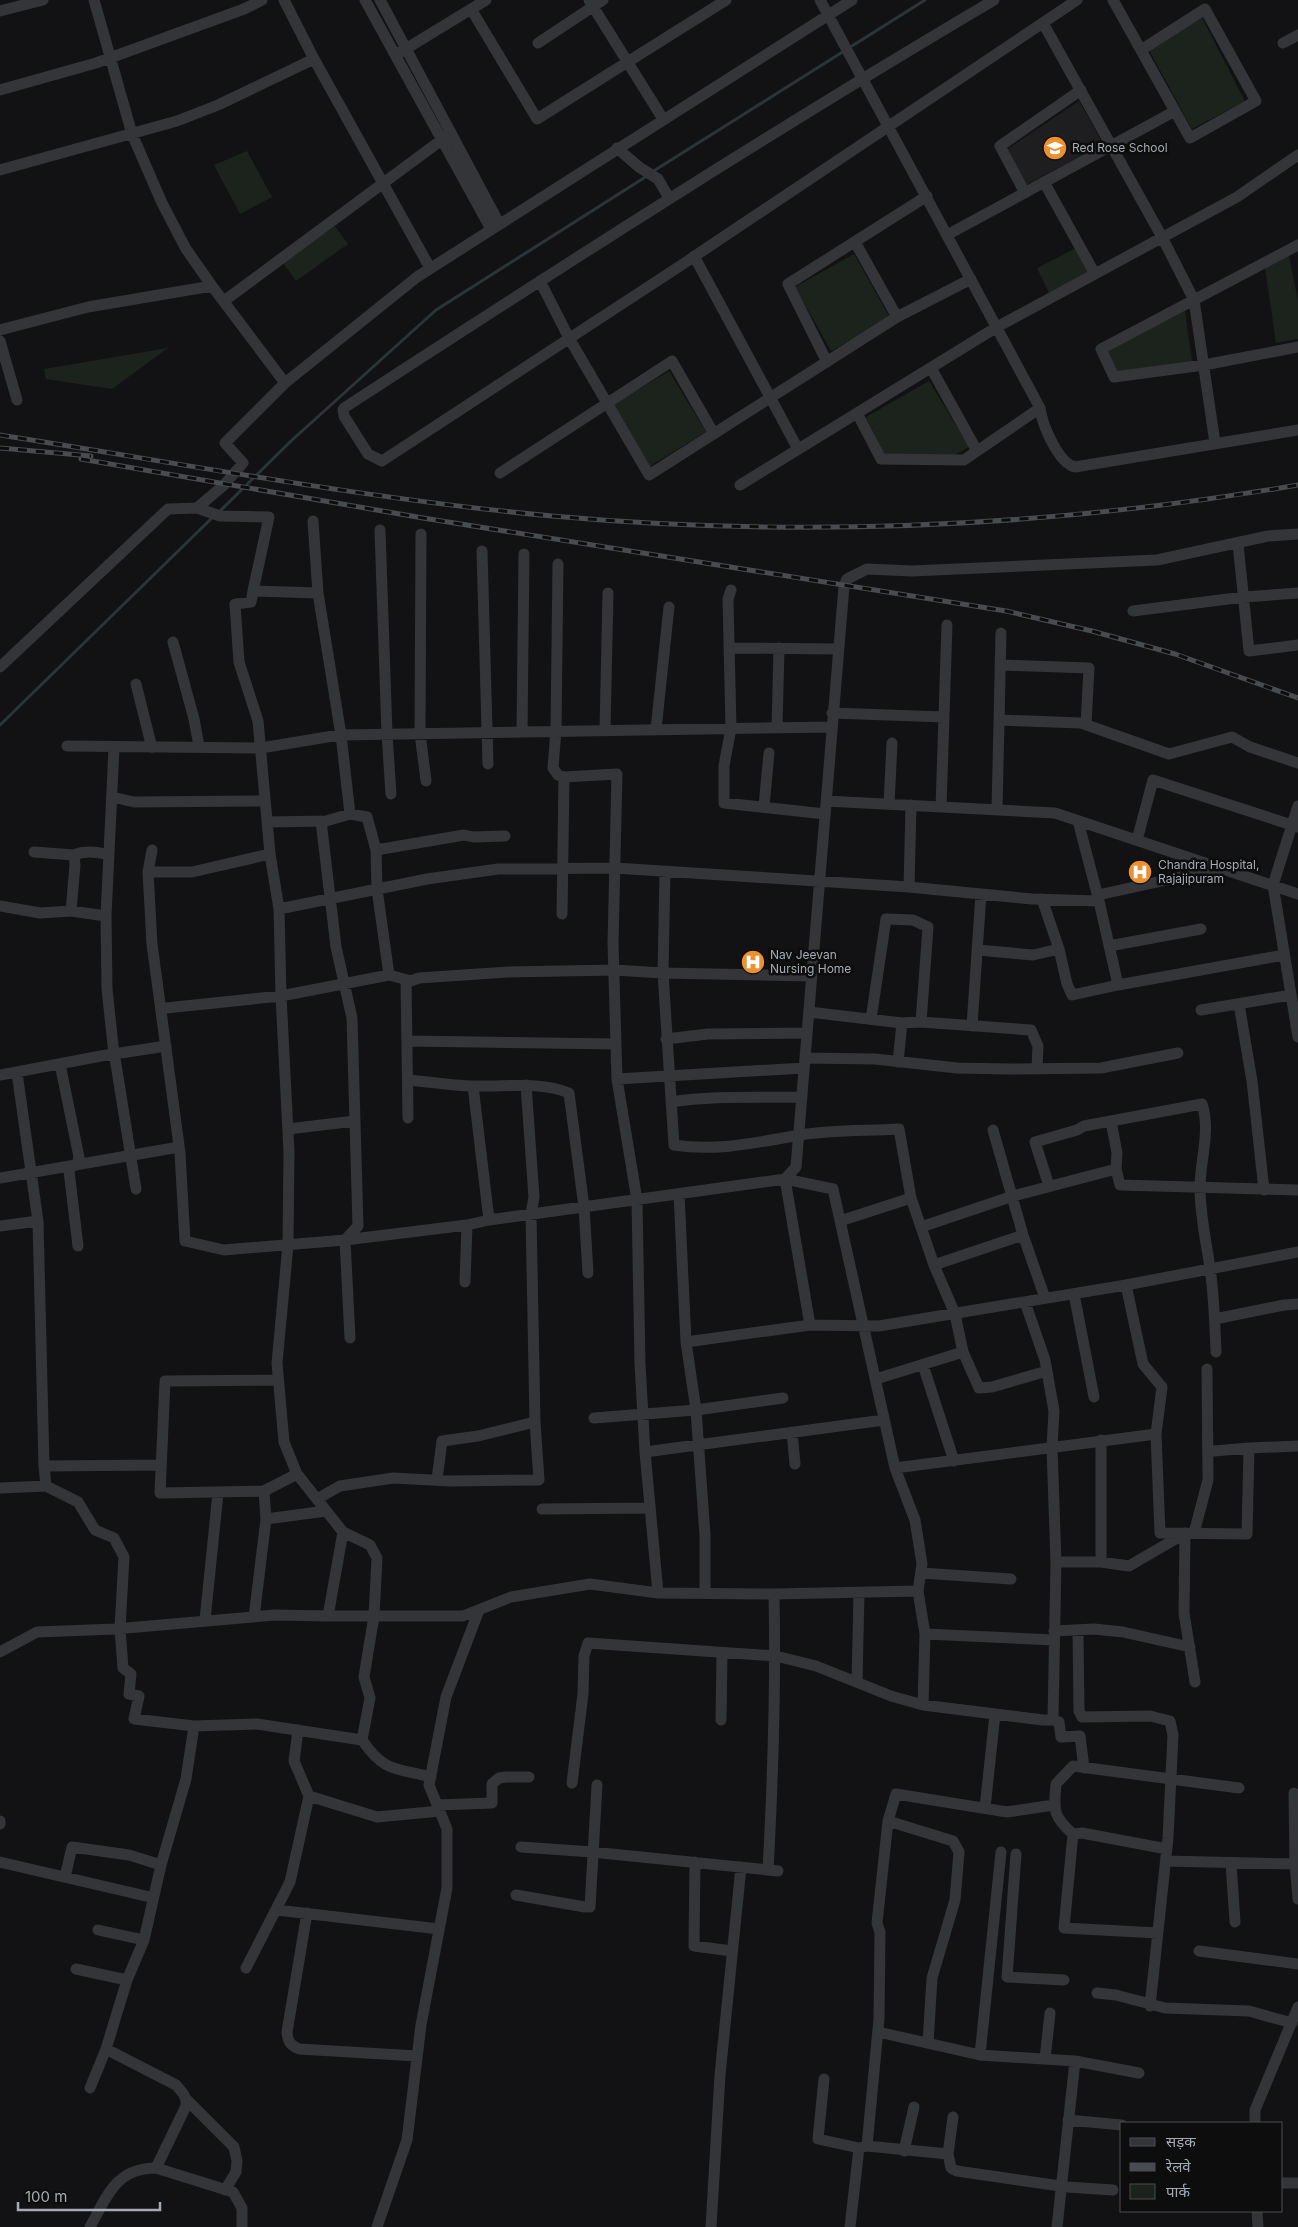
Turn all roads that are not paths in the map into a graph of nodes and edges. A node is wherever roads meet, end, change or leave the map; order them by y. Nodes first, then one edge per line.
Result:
1 (43, 0) edge
2 (94, 0) edge
3 (262, 0) edge
4 (284, 0) edge
5 (365, 0) edge
6 (380, 0) edge
7 (486, 0) edge
8 (603, 0) edge
9 (726, 0) edge
10 (820, 0) edge
11 (852, 0) edge
12 (994, 0) edge
13 (1077, 0) edge
14 (1113, 0) edge
15 (20, 3) edge
16 (591, 3) edge
17 (471, 9) junction
18 (0, 12) edge
19 (829, 14) junction
20 (1043, 23) junction
21 (1298, 35) edge
22 (538, 43) dead end
23 (1283, 43) dead end
24 (1141, 50) junction
25 (401, 52) junction
26 (111, 57) junction
27 (314, 59) junction
28 (628, 63) junction
29 (863, 78) junction
30 (0, 90) edge
31 (1081, 90) junction
32 (1175, 112) junction
33 (663, 119) junction
34 (889, 126) junction
35 (132, 134) junction
36 (447, 136) junction
37 (1112, 146) junction
38 (617, 148) junction
39 (1298, 155) edge
40 (0, 170) edge
41 (1044, 182) junction
42 (383, 184) junction
43 (1025, 193) junction
44 (927, 196) junction
45 (669, 198) junction
46 (495, 226) junction
47 (947, 235) junction
48 (1162, 237) junction
49 (855, 242) junction
50 (1298, 245) edge
51 (694, 256) junction
52 (430, 268) junction
53 (1096, 274) junction
54 (971, 279) junction
55 (540, 281) junction
56 (212, 286) junction
57 (1194, 300) junction
58 (224, 301) junction
59 (897, 317) junction
60 (997, 327) junction
61 (0, 330) edge
62 (569, 338) junction
63 (0, 340) edge
64 (1298, 347) edge
65 (827, 362) junction
66 (1204, 365) junction
67 (930, 368) junction
68 (285, 383) junction
69 (770, 398) junction
70 (17, 400) dead end
71 (608, 404) junction
72 (1040, 408) junction
73 (858, 413) junction
74 (1298, 430) edge
75 (714, 434) junction
76 (1215, 443) junction
77 (798, 449) junction
78 (977, 451) junction
79 (500, 473) dead end
80 (740, 485) dead end
81 (197, 508) junction
82 (313, 521) dead end
83 (380, 530) dead end
84 (421, 534) dead end
85 (1298, 534) edge
86 (1238, 544) junction
87 (482, 551) dead end
88 (524, 554) dead end
89 (558, 564) dead end
90 (731, 590) dead end
91 (253, 591) junction
92 (318, 593) junction
93 (608, 593) dead end
94 (1298, 593) edge
95 (1244, 597) junction
96 (668, 608) dead end
97 (1133, 611) dead end
98 (947, 625) dead end
99 (1000, 634) dead end
100 (173, 642) dead end
101 (1298, 645) edge
102 (730, 648) junction
103 (779, 648) junction
104 (837, 649) junction
105 (0, 654) edge
106 (13, 655) junction
107 (1000, 665) junction
108 (0, 667) edge
109 (136, 684) dead end
110 (832, 713) junction
111 (944, 717) junction
112 (999, 720) junction
113 (1086, 725) junction
114 (831, 727) junction
115 (731, 728) junction
116 (777, 728) junction
117 (656, 729) junction
118 (556, 730) junction
119 (605, 730) junction
120 (522, 731) junction
121 (487, 732) junction
122 (420, 733) junction
123 (341, 734) junction
124 (387, 734) junction
125 (892, 743) dead end
126 (67, 746) dead end
127 (199, 746) junction
128 (114, 748) junction
129 (152, 748) junction
130 (261, 748) junction
131 (768, 753) dead end
132 (1298, 763) edge
133 (488, 764) dead end
134 (564, 777) junction
135 (426, 781) dead end
136 (391, 794) dead end
137 (112, 797) junction
138 (265, 801) junction
139 (826, 801) junction
140 (889, 804) junction
141 (911, 805) junction
142 (764, 806) junction
143 (1298, 806) edge
144 (941, 807) junction
145 (997, 810) junction
146 (350, 814) junction
147 (826, 814) junction
148 (321, 820) junction
149 (1078, 821) junction
150 (267, 822) junction
151 (1295, 826) edge
152 (505, 836) dead end
153 (1137, 840) junction
154 (152, 850) dead end
155 (376, 850) junction
156 (34, 852) dead end
157 (270, 854) junction
158 (74, 855) junction
159 (109, 855) junction
160 (562, 868) junction
161 (615, 868) junction
162 (1221, 868) junction
163 (148, 872) junction
164 (666, 872) junction
165 (820, 881) junction
166 (1273, 885) junction
167 (909, 887) junction
168 (377, 889) junction
169 (982, 894) junction
170 (1298, 894) edge
171 (1099, 898) junction
172 (331, 899) junction
173 (1042, 899) junction
174 (0, 906) edge
175 (279, 909) junction
176 (71, 911) junction
177 (562, 914) dead end
178 (106, 916) junction
179 (1201, 929) dead end
180 (1109, 946) junction
181 (978, 950) junction
182 (1059, 950) junction
183 (1284, 955) junction
184 (614, 970) junction
185 (663, 973) junction
186 (389, 975) junction
187 (811, 976) junction
188 (406, 980) junction
189 (345, 984) junction
190 (1118, 985) junction
191 (1291, 995) junction
192 (281, 996) junction
193 (1239, 1004) junction
194 (1295, 1007) edge
195 (166, 1008) dead end
196 (1201, 1010) dead end
197 (809, 1012) junction
198 (872, 1018) junction
199 (921, 1022) junction
200 (902, 1024) junction
201 (972, 1026) junction
202 (807, 1033) junction
203 (1298, 1037) edge
204 (666, 1039) junction
205 (407, 1041) junction
206 (616, 1044) junction
207 (166, 1046) junction
208 (1178, 1052) dead end
209 (114, 1056) junction
210 (898, 1062) junction
211 (804, 1063) junction
212 (60, 1064) junction
213 (1037, 1069) junction
214 (17, 1073) junction
215 (0, 1075) edge
216 (669, 1077) junction
217 (617, 1079) junction
218 (409, 1080) junction
219 (526, 1085) junction
220 (473, 1086) junction
221 (802, 1097) junction
222 (671, 1102) junction
223 (408, 1118) dead end
224 (355, 1120) junction
225 (1111, 1121) junction
226 (288, 1129) junction
227 (993, 1130) dead end
228 (798, 1135) junction
229 (179, 1147) junction
230 (130, 1156) junction
231 (74, 1166) junction
232 (1116, 1169) junction
233 (30, 1172) junction
234 (0, 1178) edge
235 (785, 1179) junction
236 (1049, 1186) junction
237 (1200, 1188) junction
238 (136, 1189) dead end
239 (1264, 1190) junction
240 (1298, 1190) edge
241 (679, 1194) junction
242 (1013, 1196) junction
243 (911, 1198) junction
244 (637, 1200) junction
245 (584, 1207) junction
246 (531, 1214) junction
247 (489, 1220) junction
248 (38, 1221) junction
249 (840, 1221) junction
250 (0, 1226) edge
251 (467, 1226) junction
252 (921, 1227) junction
253 (1023, 1235) junction
254 (345, 1240) junction
255 (78, 1246) dead end
256 (288, 1246) junction
257 (1298, 1252) edge
258 (934, 1265) junction
259 (1210, 1268) junction
260 (588, 1273) dead end
261 (465, 1282) dead end
262 (1126, 1285) junction
263 (1074, 1294) junction
264 (1045, 1298) junction
265 (1025, 1302) junction
266 (1298, 1304) edge
267 (955, 1314) junction
268 (1215, 1319) junction
269 (810, 1325) junction
270 (864, 1325) junction
271 (350, 1338) dead end
272 (686, 1342) junction
273 (963, 1352) junction
274 (1216, 1352) dead end
275 (923, 1365) junction
276 (1207, 1369) dead end
277 (1047, 1371) junction
278 (876, 1379) junction
279 (278, 1380) junction
280 (1094, 1397) dead end
281 (783, 1398) dead end
282 (696, 1410) junction
283 (643, 1414) junction
284 (594, 1418) dead end
285 (884, 1420) junction
286 (535, 1422) junction
287 (792, 1432) junction
288 (1156, 1434) junction
289 (1101, 1440) junction
290 (699, 1445) junction
291 (1298, 1446) edge
292 (1052, 1448) junction
293 (1249, 1448) junction
294 (1214, 1451) dead end
295 (645, 1452) junction
296 (954, 1460) junction
297 (795, 1464) dead end
298 (161, 1465) junction
299 (44, 1466) junction
300 (895, 1468) junction
301 (297, 1474) junction
302 (437, 1479) junction
303 (46, 1486) junction
304 (0, 1488) edge
305 (264, 1491) junction
306 (218, 1493) junction
307 (317, 1499) junction
308 (650, 1508) junction
309 (542, 1509) dead end
310 (326, 1511) junction
311 (266, 1519) junction
312 (343, 1532) junction
313 (1190, 1533) junction
314 (1056, 1562) junction
315 (1101, 1562) junction
316 (921, 1573) junction
317 (1011, 1579) dead end
318 (918, 1591) junction
319 (658, 1593) junction
320 (705, 1593) junction
321 (859, 1593) junction
322 (774, 1594) junction
323 (479, 1610) junction
324 (328, 1616) junction
325 (374, 1616) junction
326 (254, 1617) junction
327 (205, 1620) junction
328 (120, 1628) junction
329 (1078, 1630) junction
330 (924, 1634) junction
331 (1054, 1636) junction
332 (1190, 1647) junction
333 (0, 1652) edge
334 (722, 1654) junction
335 (776, 1656) junction
336 (857, 1682) junction
337 (1195, 1682) dead end
338 (923, 1705) junction
339 (995, 1714) junction
340 (721, 1720) dead end
341 (1053, 1720) junction
342 (194, 1726) junction
343 (298, 1730) junction
344 (362, 1740) junction
345 (1084, 1768) junction
346 (431, 1777) junction
347 (529, 1777) dead end
348 (1172, 1779) junction
349 (572, 1783) dead end
350 (597, 1785) dead end
351 (1239, 1788) dead end
352 (1294, 1793) dead end
353 (309, 1796) junction
354 (1054, 1805) junction
355 (438, 1808) junction
356 (985, 1808) junction
357 (888, 1820) junction
358 (1072, 1834) junction
359 (521, 1847) dead end
360 (1167, 1849) junction
361 (592, 1852) junction
362 (1001, 1852) dead end
363 (1016, 1854) dead end
364 (1166, 1861) junction
365 (0, 1862) edge
366 (694, 1862) junction
367 (1232, 1863) junction
368 (1295, 1864) junction
369 (161, 1865) junction
370 (741, 1868) junction
371 (65, 1877) junction
372 (516, 1895) dead end
373 (150, 1897) dead end
374 (1298, 1899) edge
375 (277, 1910) junction
376 (307, 1913) junction
377 (1235, 1922) dead end
378 (439, 1929) junction
379 (98, 1930) dead end
380 (1158, 1933) junction
381 (144, 1940) junction
382 (732, 1951) junction
383 (1199, 1951) dead end
384 (1298, 1964) edge
385 (246, 1968) dead end
386 (76, 1969) dead end
387 (987, 1976) junction
388 (1007, 1977) junction
389 (126, 1980) junction
390 (1064, 1980) dead end
391 (1097, 1993) dead end
392 (1150, 2006) junction
393 (1298, 2007) edge
394 (1050, 2013) dead end
395 (1292, 2022) junction
396 (878, 2032) junction
397 (928, 2043) junction
398 (106, 2049) junction
399 (980, 2055) junction
400 (417, 2056) junction
401 (1045, 2059) junction
402 (1074, 2061) junction
403 (1139, 2073) dead end
404 (824, 2080) dead end
405 (90, 2088) dead end
406 (187, 2100) junction
407 (914, 2107) dead end
408 (954, 2117) dead end
409 (1068, 2120) junction
410 (1255, 2122) edge
411 (1120, 2125) edge
412 (863, 2147) junction
413 (904, 2151) junction
414 (948, 2154) junction
415 (156, 2168) junction
416 (1283, 2183) edge
417 (1298, 2183) edge
418 (1061, 2185) junction
419 (225, 2190) junction
420 (1112, 2190) dead end
421 (1257, 2212) edge
422 (90, 2227) edge
423 (242, 2227) edge
424 (377, 2227) edge
425 (711, 2227) edge
426 (850, 2227) edge
427 (1057, 2227) edge
428 (1258, 2227) edge

1 - 15 street
2 - 26 street
3 - 26 street
4 - 27 street
5 - 25 street
6 - 25 street
7 - 17 street
8 - 16 street
9 - 28 street
10 - 19 street
11 - 19 street
12 - 29 street
13 - 20 street
14 - 24 street
15 - 18 street
16 - 22 street
16 - 28 street
17 - 25 street
17 - 28 street
19 - 29 street
19 - 33 street
20 - 31 street
20 - 34 street
21 - 23 street
24 - 32 street
24 - 32 street
25 - 36 street
26 - 30 street
26 - 35 street
27 - 35 street
27 - 42 street
28 - 33 street
29 - 34 street
29 - 45 street
31 - 37 street
31 - 43 street
32 - 37 street
33 - 38 street
34 - 44 street
34 - 51 street
35 - 40 street
35 - 56 street
36 - 42 street
36 - 46 street
37 - 41 street
37 - 48 street
38 - 45 street
38 - 46 street
39 - 48 street
41 - 43 street
41 - 53 street
42 - 52 street
42 - 58 street
43 - 47 street
44 - 47 street
44 - 49 street
45 - 55 street
46 - 52 street
47 - 54 street
48 - 53 street
48 - 57 street
49 - 59 street
49 - 65 street
50 - 57 street
51 - 62 street
51 - 69 street
52 - 68 street
53 - 60 street
54 - 59 street
54 - 60 street
55 - 62 street
55 - 62 street
56 - 58 street
56 - 61 street
57 - 66 street
57 - 66 street
58 - 68 street
59 - 65 street
60 - 67 street
60 - 72 street
62 - 71 street
63 - 70 street
64 - 66 street
65 - 69 street
66 - 76 street
67 - 73 street
67 - 78 street
68 - 81 street
69 - 75 street
69 - 77 street
71 - 75 street
71 - 75 street
71 - 79 street
72 - 76 street
72 - 78 street
73 - 77 street
73 - 78 street
74 - 76 street
77 - 80 street
81 - 91 street
81 - 106 street
82 - 92 street
83 - 124 street
84 - 122 street
85 - 86 street
86 - 95 street
86 - 104 street
87 - 121 street
88 - 120 street
89 - 118 street
90 - 102 street
91 - 92 street
91 - 130 street
92 - 123 street
93 - 119 street
94 - 95 street
95 - 97 street
95 - 101 street
96 - 117 street
98 - 111 street
99 - 107 street
100 - 127 street
102 - 103 street
102 - 115 street
103 - 104 street
103 - 116 street
104 - 110 street
105 - 106 street
106 - 108 street
107 - 112 street
107 - 113 street
109 - 129 street
110 - 111 street
110 - 114 street
111 - 144 street
112 - 113 street
112 - 145 street
113 - 132 street
114 - 116 street
114 - 139 street
115 - 116 street
115 - 117 street
115 - 142 street
117 - 119 street
118 - 119 street
118 - 120 street
118 - 134 street
120 - 121 street
121 - 122 street
121 - 133 street
122 - 124 street
122 - 135 street
123 - 124 street
123 - 130 street
123 - 146 street
124 - 136 street
125 - 140 street
126 - 128 street
127 - 129 street
127 - 130 street
128 - 129 street
128 - 137 street
130 - 138 street
131 - 142 street
134 - 160 street
134 - 161 street
137 - 138 street
137 - 159 street
138 - 150 street
139 - 140 street
139 - 147 street
140 - 141 street
141 - 144 street
141 - 167 street
142 - 147 street
143 - 151 street
144 - 145 street
145 - 149 street
146 - 148 street
146 - 155 street
147 - 165 street
148 - 150 street
148 - 172 street
149 - 153 street
149 - 171 street
150 - 157 street
151 - 153 street
151 - 166 street
152 - 155 street
153 - 162 street
154 - 163 street
155 - 168 street
156 - 158 street
157 - 163 street
157 - 175 street
158 - 159 street
158 - 176 street
159 - 178 street
160 - 161 street
160 - 168 street
160 - 177 street
161 - 164 street
161 - 184 street
162 - 166 street
162 - 171 street
163 - 207 street
164 - 165 street
164 - 185 street
165 - 167 street
165 - 187 street
166 - 170 street
166 - 183 street
167 - 169 street
168 - 172 street
168 - 186 street
169 - 173 street
169 - 181 street
171 - 173 street
171 - 180 street
172 - 175 street
172 - 189 street
173 - 182 street
174 - 176 street
175 - 192 street
176 - 178 street
178 - 209 street
179 - 180 street
180 - 190 street
181 - 182 street
181 - 201 street
182 - 190 street
183 - 190 street
183 - 191 street
184 - 185 street
184 - 188 street
184 - 206 street
185 - 187 street
185 - 204 street
186 - 188 street
186 - 189 street
187 - 197 street
188 - 205 street
189 - 192 street
189 - 224 street
191 - 193 street
191 - 194 street
192 - 195 street
192 - 226 street
193 - 196 street
193 - 239 street
194 - 203 street
197 - 198 street
197 - 202 street
198 - 199 street
198 - 200 street
199 - 200 street
199 - 201 street
200 - 210 street
201 - 213 street
202 - 204 street
202 - 211 street
204 - 216 street
205 - 206 street
205 - 218 street
206 - 217 street
207 - 209 street
207 - 229 street
208 - 213 street
209 - 212 street
209 - 230 street
210 - 211 street
210 - 213 street
211 - 216 street
211 - 221 street
212 - 214 street
212 - 231 street
214 - 215 street
214 - 233 street
216 - 217 street
216 - 222 street
217 - 244 street
218 - 220 street
218 - 223 street
219 - 220 street
219 - 245 street
219 - 246 street
220 - 247 street
221 - 222 street
221 - 228 street
222 - 228 street
224 - 226 street
224 - 254 street
225 - 232 street
225 - 236 street
225 - 237 street
226 - 256 street
227 - 242 street
228 - 235 street
228 - 243 street
229 - 230 street
229 - 256 street
230 - 231 street
230 - 238 street
231 - 233 street
231 - 255 street
232 - 236 street
232 - 237 street
233 - 234 street
233 - 248 street
235 - 241 street
235 - 249 street
235 - 269 street
236 - 242 street
237 - 239 street
237 - 259 street
239 - 240 street
241 - 244 street
241 - 272 street
242 - 252 street
242 - 253 street
243 - 249 street
243 - 252 street
244 - 245 street
244 - 283 street
245 - 246 street
245 - 260 street
246 - 247 street
246 - 286 street
247 - 251 street
248 - 250 street
248 - 299 street
249 - 270 street
251 - 254 street
251 - 261 street
252 - 258 street
253 - 258 street
253 - 264 street
254 - 256 street
254 - 271 street
256 - 279 street
257 - 259 street
258 - 267 street
259 - 262 street
259 - 268 street
262 - 263 street
262 - 288 street
263 - 264 street
263 - 280 street
264 - 265 street
265 - 267 street
265 - 277 street
266 - 268 street
267 - 270 street
267 - 273 street
268 - 274 street
269 - 270 street
269 - 272 street
270 - 278 street
272 - 282 street
273 - 275 street
273 - 277 street
275 - 278 street
275 - 296 street
276 - 313 street
277 - 292 street
278 - 285 street
279 - 298 street
279 - 301 street
281 - 282 street
282 - 283 street
282 - 290 street
283 - 284 street
283 - 295 street
285 - 287 street
285 - 300 street
286 - 302 street
286 - 302 street
287 - 290 street
287 - 297 street
288 - 289 street
288 - 313 street
289 - 292 street
289 - 315 street
290 - 295 street
290 - 320 street
291 - 293 street
292 - 296 street
292 - 314 street
293 - 294 street
293 - 313 street
295 - 308 street
296 - 300 street
298 - 299 street
298 - 306 street
299 - 303 street
300 - 316 street
301 - 305 street
301 - 307 street
302 - 307 street
303 - 304 street
303 - 328 street
305 - 306 street
305 - 311 street
306 - 327 street
307 - 310 street
308 - 309 street
308 - 319 street
310 - 311 street
310 - 312 street
311 - 326 street
312 - 324 street
312 - 325 street
313 - 315 street
313 - 332 street
314 - 315 street
314 - 331 street
316 - 317 street
316 - 318 street
318 - 321 street
318 - 330 street
319 - 320 street
319 - 323 street
320 - 322 street
321 - 322 street
321 - 336 street
322 - 335 street
323 - 325 street
323 - 346 street
324 - 325 street
324 - 326 street
325 - 344 street
326 - 327 street
327 - 328 street
328 - 333 street
328 - 342 street
329 - 331 street
329 - 332 street
329 - 348 street
330 - 331 street
330 - 338 street
331 - 341 street
332 - 337 street
334 - 335 street
334 - 340 street
334 - 349 street
335 - 336 street
335 - 370 street
336 - 338 street
338 - 339 street
339 - 341 street
339 - 356 street
341 - 345 street
342 - 343 street
342 - 369 street
343 - 344 street
343 - 353 street
344 - 346 street
345 - 348 street
345 - 354 street
346 - 355 street
347 - 355 street
348 - 351 street
348 - 360 street
350 - 361 street
352 - 368 street
353 - 355 street
353 - 375 street
354 - 356 street
354 - 358 street
355 - 378 street
356 - 357 street
357 - 396 street
357 - 397 street
358 - 360 street
358 - 380 street
359 - 361 street
360 - 364 street
361 - 366 street
361 - 372 street
362 - 387 street
363 - 388 street
364 - 367 street
364 - 380 street
365 - 371 street
366 - 370 street
366 - 382 street
367 - 368 street
367 - 377 street
368 - 374 street
369 - 371 street
369 - 381 street
370 - 382 street
371 - 373 street
375 - 376 street
375 - 385 street
376 - 378 street
376 - 400 street
378 - 400 street
379 - 381 street
380 - 392 street
381 - 389 street
382 - 425 street
383 - 384 street
386 - 389 street
387 - 388 street
387 - 399 street
388 - 390 street
389 - 398 street
391 - 392 street
392 - 395 street
393 - 395 street
394 - 401 street
395 - 410 street
396 - 397 street
396 - 412 street
397 - 399 street
398 - 405 street
398 - 406 street
399 - 401 street
400 - 424 street
401 - 402 street
402 - 403 street
402 - 409 street
404 - 412 street
406 - 415 street
406 - 419 street
407 - 413 street
408 - 414 street
409 - 411 street
409 - 418 street
412 - 413 street
412 - 426 street
413 - 414 street
414 - 418 street
415 - 419 street
415 - 422 street
416 - 417 street
418 - 420 street
418 - 427 street
419 - 423 street
421 - 428 street

